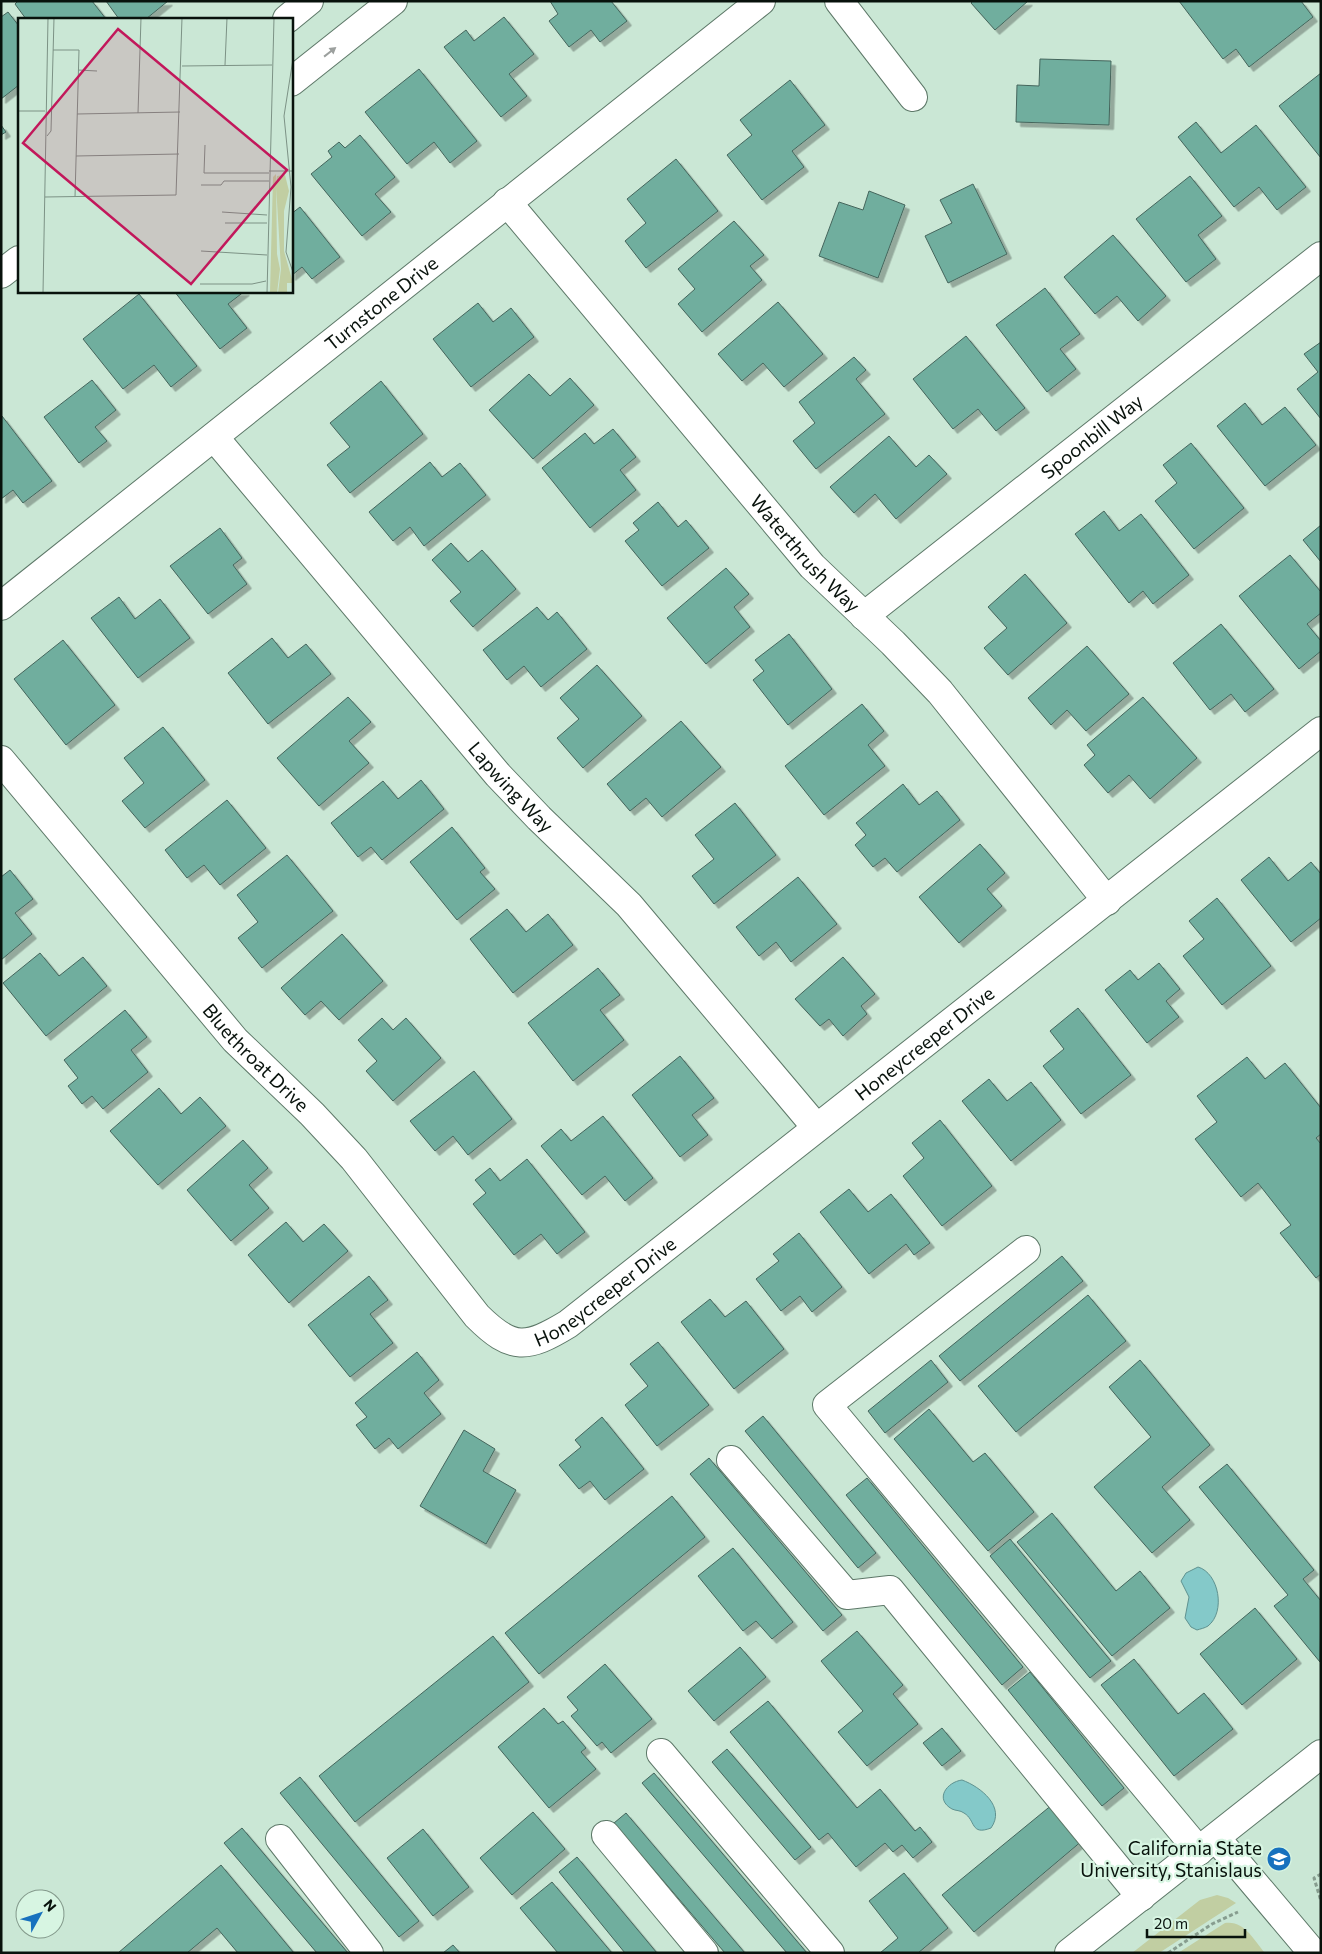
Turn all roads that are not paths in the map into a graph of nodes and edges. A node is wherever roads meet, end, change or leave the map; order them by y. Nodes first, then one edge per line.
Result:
1 (309, 1) edge
2 (393, 1) edge
3 (761, 1) edge
4 (839, 1) edge
5 (288, 18) edge
6 (292, 81) edge
7 (913, 97) dead end
8 (507, 202) junction
9 (1321, 256) edge
10 (18, 261) edge
11 (1, 274) edge
12 (214, 437) junction
13 (1, 606) edge
14 (864, 616) junction
15 (1321, 731) edge
16 (1, 760) edge
17 (1107, 901) junction
18 (816, 1127) junction
19 (1026, 1250) dead end
20 (520, 1344) joint
21 (731, 1460) dead end
22 (661, 1753) dead end
23 (1321, 1754) edge
24 (606, 1835) dead end
25 (280, 1839) dead end
26 (1207, 1844) junction
27 (1141, 1897) junction
28 (369, 1953) edge
29 (704, 1953) edge
30 (830, 1953) edge
31 (1069, 1953) edge
32 (1313, 1953) edge

1 - 5 street
6 -> 2 street
3 - 8 street, Turnstone Drive
4 - 7 street
8 - 12 street, Turnstone Drive
8 - 14 street, Waterthrush Way
9 - 14 street, Spoonbill Way
10 - 11 street
12 - 13 street, Turnstone Drive
12 - 18 street, Lapwing Way
14 - 17 street, Waterthrush Way
15 - 17 street, Honeycreeper Drive
16 - 20 street, Bluethroat Drive
17 - 18 street, Honeycreeper Drive
18 - 20 street, Honeycreeper Drive
19 - 26 street
21 - 27 street
22 - 30 street
23 - 26 street
24 - 29 street
25 - 28 street
26 - 27 street
26 - 32 street
27 - 31 street

